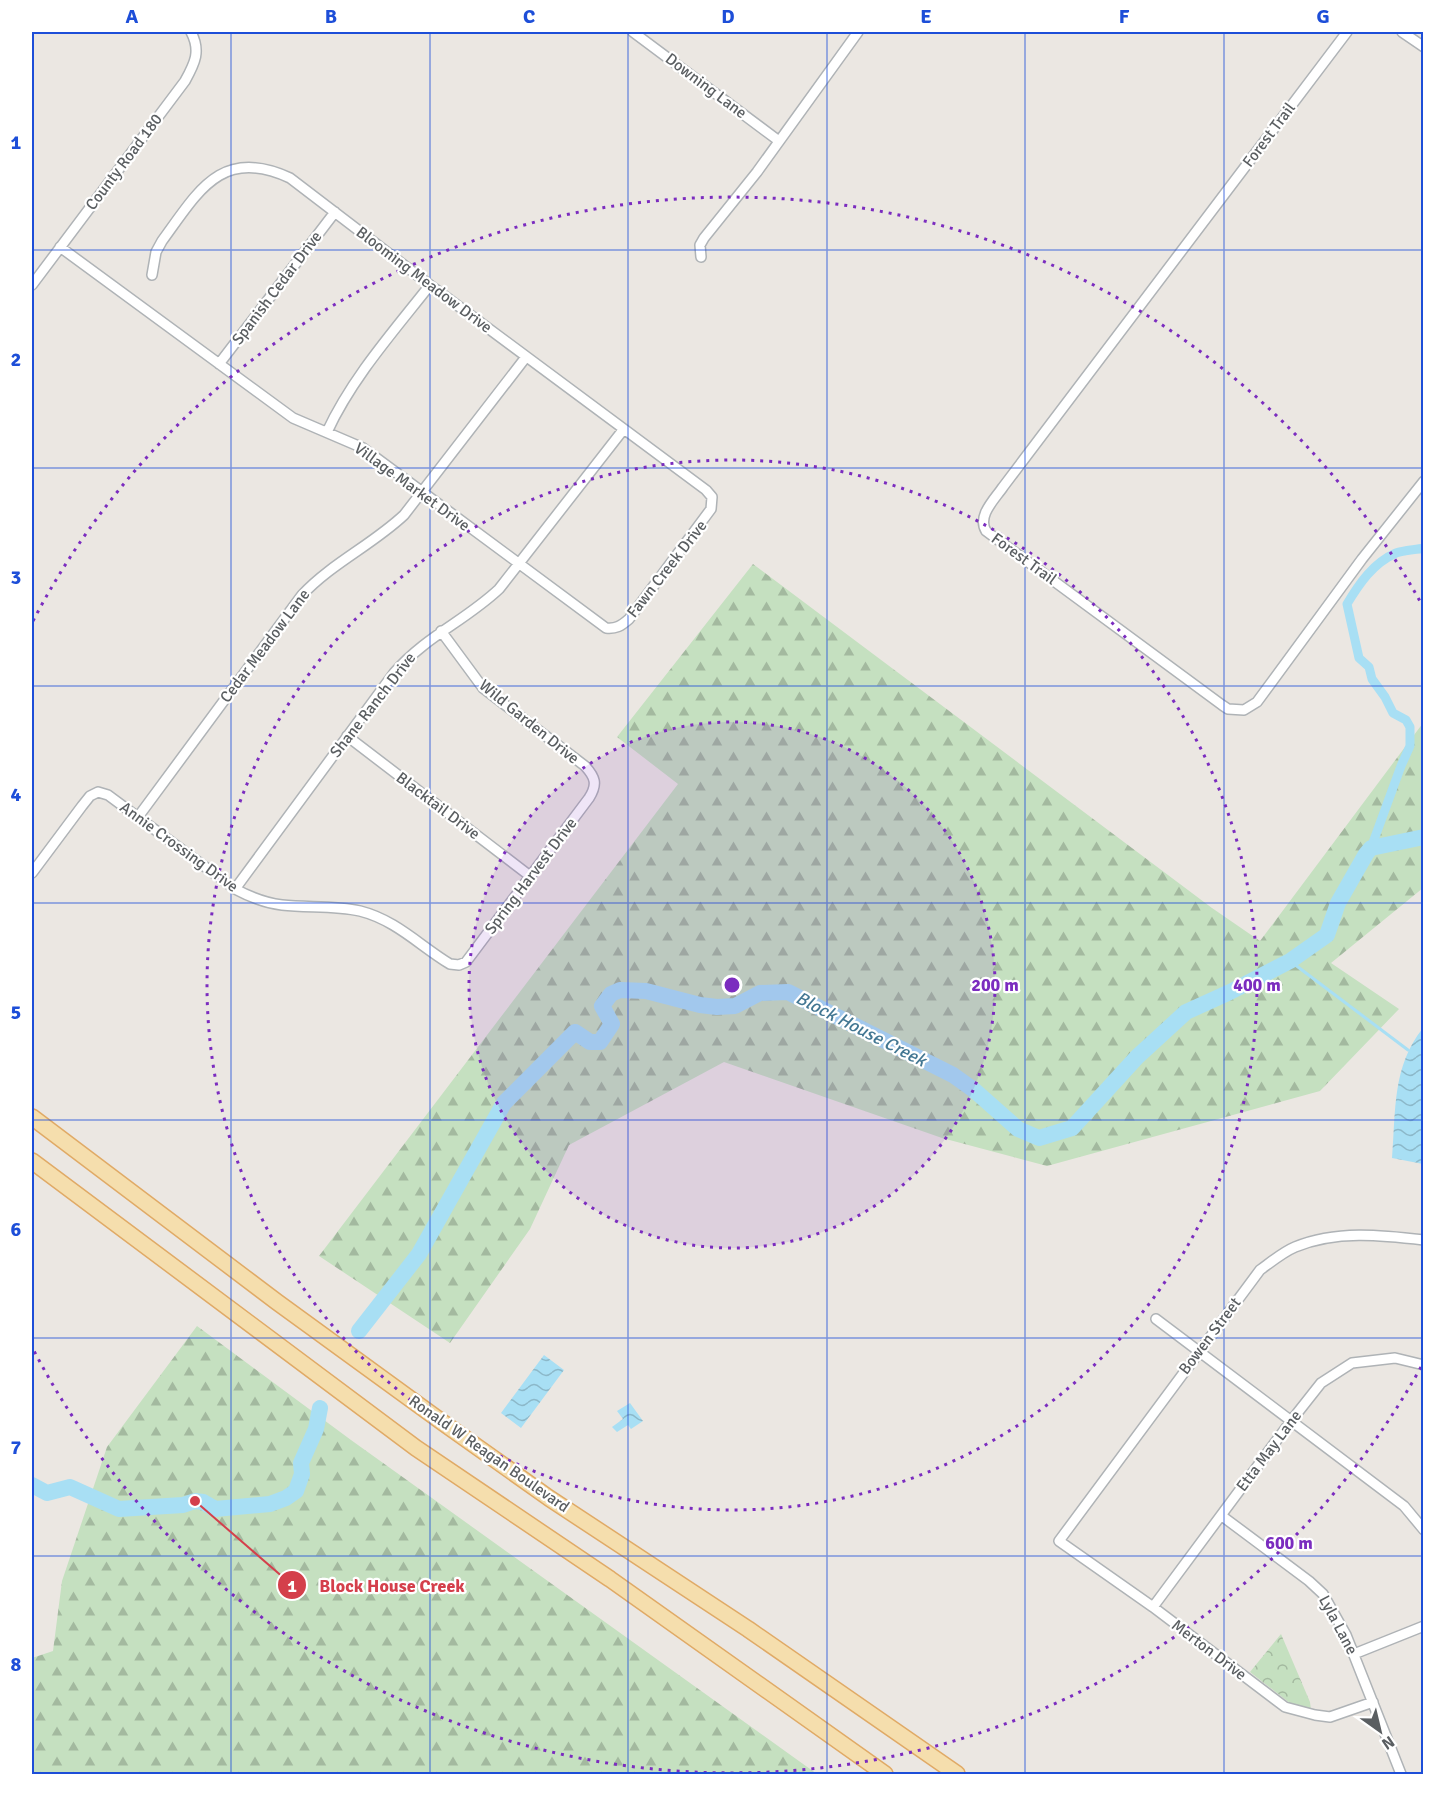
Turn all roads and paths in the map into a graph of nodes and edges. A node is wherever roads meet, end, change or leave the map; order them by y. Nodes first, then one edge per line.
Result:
1 (191, 32) edge
2 (633, 32) edge
3 (858, 32) edge
4 (1347, 32) edge
5 (1402, 32) edge
6 (1424, 47) edge
7 (779, 141) junction
8 (334, 212) junction
9 (60, 247) junction
10 (701, 257) dead end
11 (152, 274) dead end
12 (32, 285) edge
13 (429, 285) junction
14 (526, 357) junction
15 (219, 364) junction
16 (623, 430) junction
17 (327, 432) junction
18 (1424, 481) edge
19 (422, 493) junction
20 (712, 502) joint
21 (518, 564) junction
22 (614, 628) joint
23 (441, 631) junction
24 (347, 736) junction
25 (596, 782) joint
26 (138, 817) junction
27 (32, 873) edge
28 (530, 876) junction
29 (235, 889) junction
30 (459, 965) joint
31 (32, 1117) edge
32 (32, 1161) edge
33 (1424, 1240) edge
34 (1156, 1319) dead end
35 (1198, 1351) junction
36 (1424, 1365) edge
37 (1291, 1421) junction
38 (1222, 1516) junction
39 (1424, 1530) edge
40 (1059, 1541) joint
41 (1153, 1607) junction
42 (1424, 1626) edge
43 (1354, 1654) junction
44 (1372, 1702) junction
45 (885, 1774) edge
46 (957, 1774) edge
47 (1401, 1774) edge

1 - 9 street, County Road 180
2 - 7 street, Downing Lane
3 - 7 street
4 - 18 street, Forest Trail
5 - 6 street
7 - 10 street
8 - 11 street, Blooming Meadow Drive
8 - 13 street, Blooming Meadow Drive
8 - 15 street, Spanish Cedar Drive
9 - 12 street, County Road 180
9 - 15 street, Village Market Drive
13 - 14 street, Blooming Meadow Drive
13 - 17 street
14 - 16 street, Blooming Meadow Drive
14 - 19 street, Cedar Meadow Lane
15 - 17 street, Village Market Drive
16 - 20 street, Blooming Meadow Drive
16 - 21 street, Shane Ranch Drive
17 - 19 street, Village Market Drive
19 - 21 street, Village Market Drive
19 - 26 street, Cedar Meadow Lane
20 - 22 street, Fawn Creek Drive
21 - 22 street, Village Market Drive
21 - 23 street, Shane Ranch Drive
23 - 24 street, Shane Ranch Drive
23 - 25 street, Wild Garden Drive
24 - 28 street, Blacktail Drive
24 - 29 street, Shane Ranch Drive
25 - 28 street, Spring Harvest Drive
26 - 27 street, Annie Crossing Drive
26 - 29 street, Annie Crossing Drive
28 - 30 street, Spring Harvest Drive
29 - 30 street, Annie Crossing Drive
31 - 46 main road, Ronald W Reagan Boulevard
32 - 45 main road
33 - 35 street, Bowen Street
34 - 35 street
35 - 37 street
35 - 40 street, Bowen Street
36 - 37 street, Etta May Lane
37 - 38 street, Etta May Lane
37 - 39 street
38 - 41 street, Etta May Lane
38 - 43 street, Lyla Lane
40 - 41 street, Merton Drive
41 - 44 street, Merton Drive
42 - 43 street
43 - 44 street, Lyla Lane
44 - 47 street, Lyla Lane

